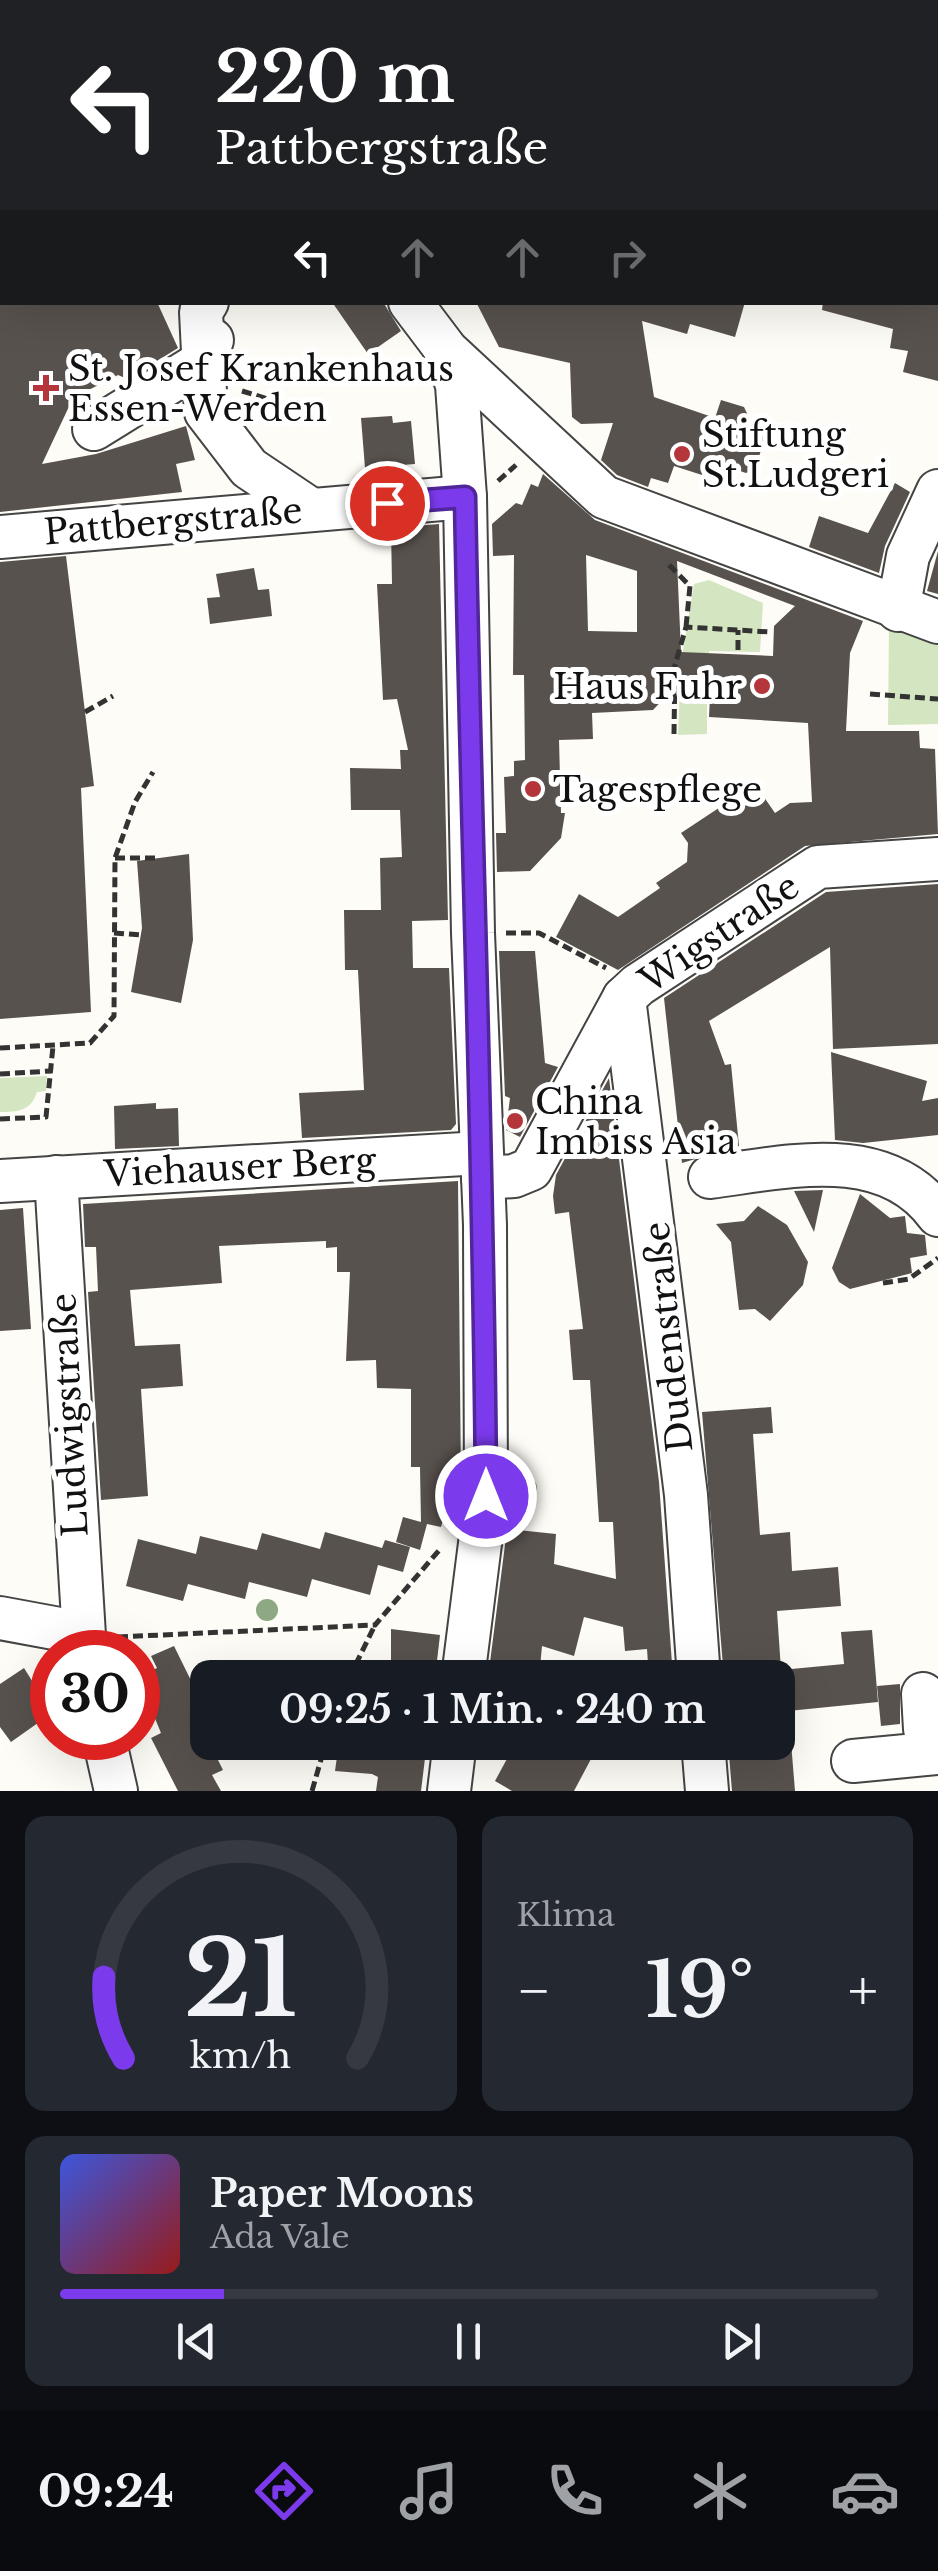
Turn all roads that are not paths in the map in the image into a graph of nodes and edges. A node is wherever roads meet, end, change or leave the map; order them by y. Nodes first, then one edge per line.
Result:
1 (204, 305) edge
2 (225, 305) edge
3 (412, 305) edge
4 (444, 348) junction
5 (204, 362) junction
6 (94, 429) dead end
7 (465, 497) junction
8 (934, 503) edge
9 (310, 509) junction
10 (0, 536) edge
11 (918, 616) edge
12 (938, 859) edge
13 (631, 992) junction
14 (482, 1166) junction
15 (56, 1177) junction
16 (710, 1177) dead end
17 (0, 1182) edge
18 (938, 1214) edge
19 (0, 1618) edge
20 (40, 1630) edge
21 (82, 1630) edge
22 (465, 1660) edge
23 (698, 1660) edge
24 (938, 1752) edge
25 (109, 1760) edge
26 (453, 1760) edge
27 (704, 1760) edge
28 (853, 1762) dead end
29 (116, 1791) edge
30 (449, 1791) edge
31 (707, 1791) edge

1 - 5 street
2 - 5 street
3 - 4 street
4 - 7 street
4 - 11 street
5 - 6 street
5 - 9 street
7 - 9 street, Pattbergstraße
7 - 14 street
8 - 11 street
9 - 10 street, Pattbergstraße
12 - 13 street, Wigstraße
13 - 14 street, Wigstraße
13 - 23 street, Dudenstraße
14 - 15 street, Viehauser Berg
14 - 22 street
15 - 17 street, Viehauser Berg
15 - 21 street, Ludwigstraße
16 - 18 street
19 - 20 street
24 - 28 street
25 - 29 street
26 - 30 street
27 - 31 street

